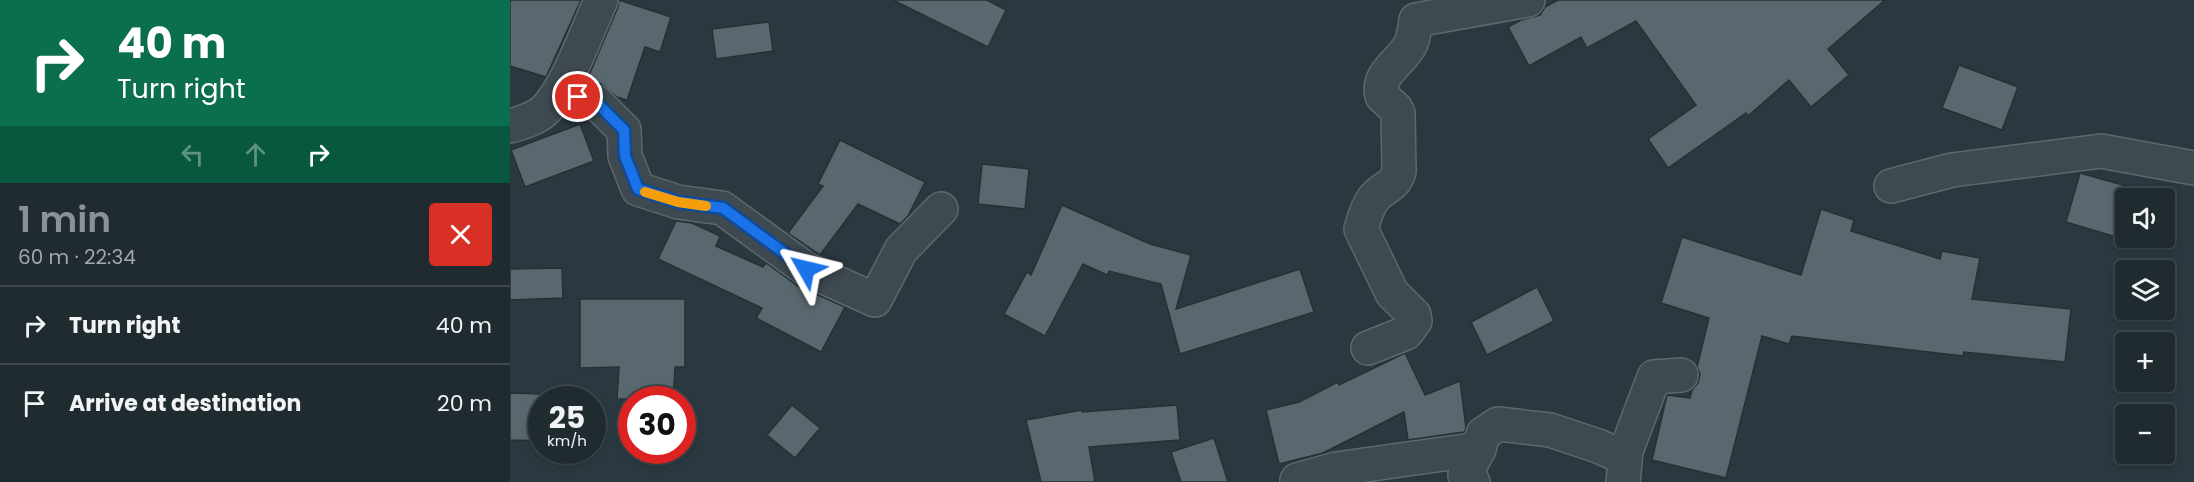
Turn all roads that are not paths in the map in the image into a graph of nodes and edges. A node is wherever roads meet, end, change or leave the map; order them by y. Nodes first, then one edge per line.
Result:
1 (601, 0) edge
2 (1528, 0) edge
3 (559, 92) junction
4 (510, 126) edge
5 (2194, 168) edge
6 (1891, 186) dead end
7 (940, 209) dead end
8 (1368, 348) dead end
9 (1681, 375) dead end
10 (1479, 449) junction
11 (1624, 467) edge
12 (1297, 480) dead end
13 (1473, 482) edge

1 - 3 street
2 - 8 street
3 - 4 street
3 - 7 street
5 - 6 street
9 - 11 street
10 - 11 street
10 - 12 street
10 - 13 street

